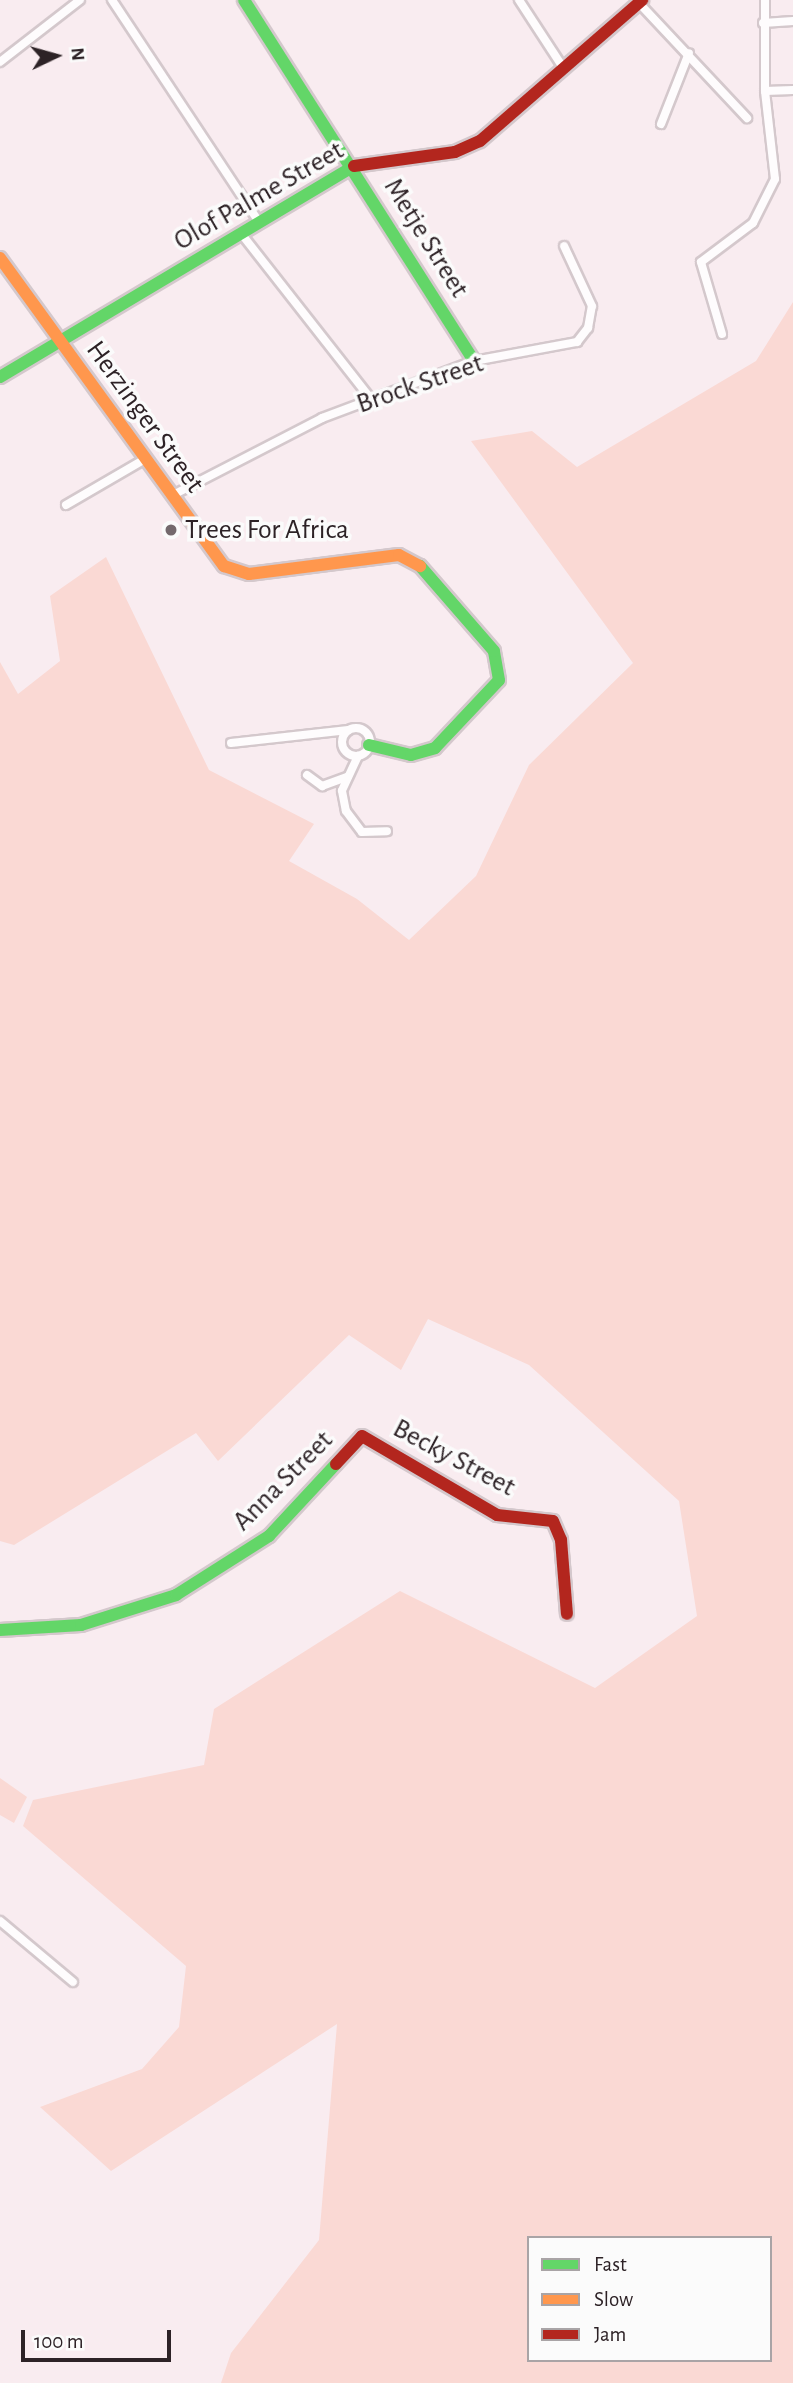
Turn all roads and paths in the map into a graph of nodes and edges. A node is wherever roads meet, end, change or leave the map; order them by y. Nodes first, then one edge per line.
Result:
1 (80, 0) edge
2 (112, 0) edge
3 (244, 0) edge
4 (519, 0) edge
5 (765, 0) edge
6 (640, 1) edge
7 (793, 21) edge
8 (763, 23) junction
9 (689, 53) junction
10 (0, 62) edge
11 (564, 69) junction
12 (793, 90) edge
13 (765, 91) junction
14 (747, 118) dead end
15 (661, 124) dead end
16 (351, 166) junction
17 (258, 221) junction
18 (240, 232) junction
19 (564, 246) dead end
20 (0, 258) edge
21 (722, 334) dead end
22 (61, 342) junction
23 (474, 361) junction
24 (0, 377) edge
25 (371, 399) junction
26 (145, 459) junction
27 (173, 495) junction
28 (66, 505) dead end
29 (348, 730) junction
30 (231, 743) dead end
31 (369, 745) junction
32 (358, 756) junction
33 (307, 775) dead end
34 (346, 778) junction
35 (387, 831) dead end
36 (362, 1436) joint
37 (567, 1614) dead end
38 (0, 1630) edge
39 (0, 1921) edge
40 (73, 1982) dead end

1 - 10 street
2 - 17 street
3 - 16 street, Metje Street
4 - 11 street
5 - 8 street
6 - 9 street
6 - 11 street, Olof Palme Street
7 - 8 street
8 - 13 street
9 - 14 street
9 - 15 street
11 - 16 street, Olof Palme Street
12 - 13 street
13 - 21 street
16 - 17 street, Olof Palme Street
16 - 23 street, Metje Street
17 - 18 street, Olof Palme Street
18 - 22 street, Olof Palme Street
18 - 25 street
19 - 23 street, Brock Street
20 - 22 street, Herzinger Street
22 - 24 street, Olof Palme Street
22 - 26 street, Herzinger Street
23 - 25 street, Brock Street
25 - 27 street, Brock Street
26 - 27 street, Herzinger Street
26 - 28 street
27 - 31 street, Herzinger Street
29 - 30 street
29 - 31 street, Herzinger Street
29 - 32 street
31 - 32 street
32 - 34 street
33 - 34 street
34 - 35 street
36 - 37 street, Becky Street
36 - 38 street, Anna Street
39 - 40 street

